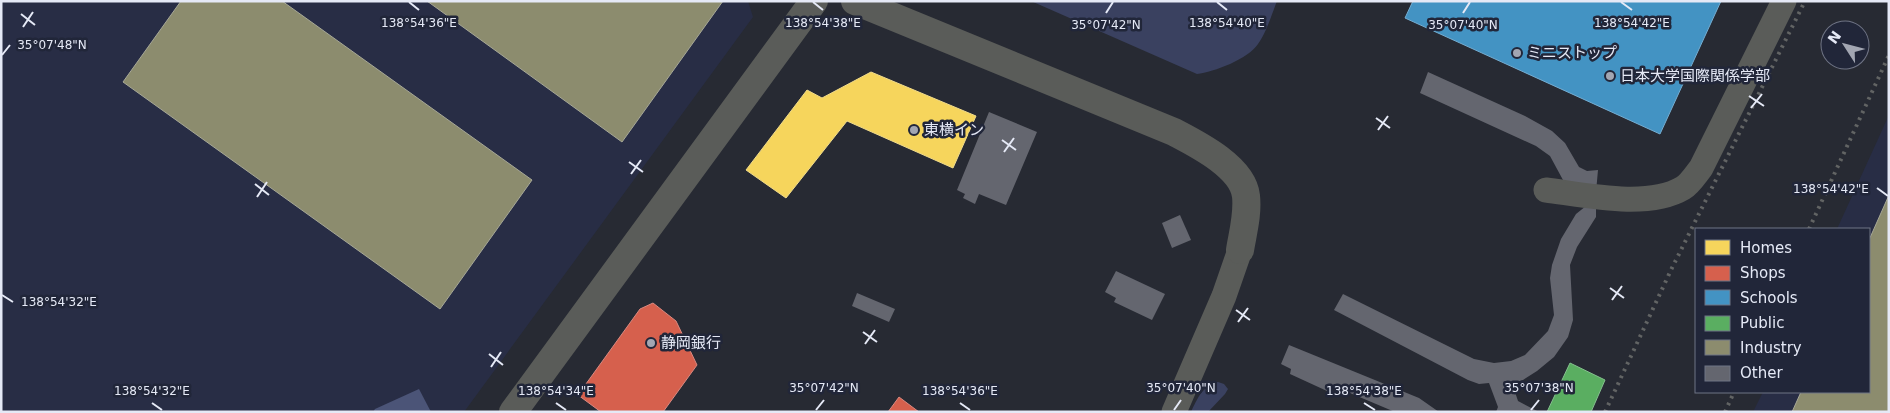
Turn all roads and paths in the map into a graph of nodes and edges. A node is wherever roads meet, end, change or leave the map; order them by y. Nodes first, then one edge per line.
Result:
1 (814, 1) edge
2 (855, 1) edge
3 (1784, 1) edge
4 (1546, 190) dead end
5 (1240, 250) joint
6 (513, 412) edge
7 (1174, 412) edge

1 - 6 street
2 - 5 street
3 - 4 street
5 - 7 street

